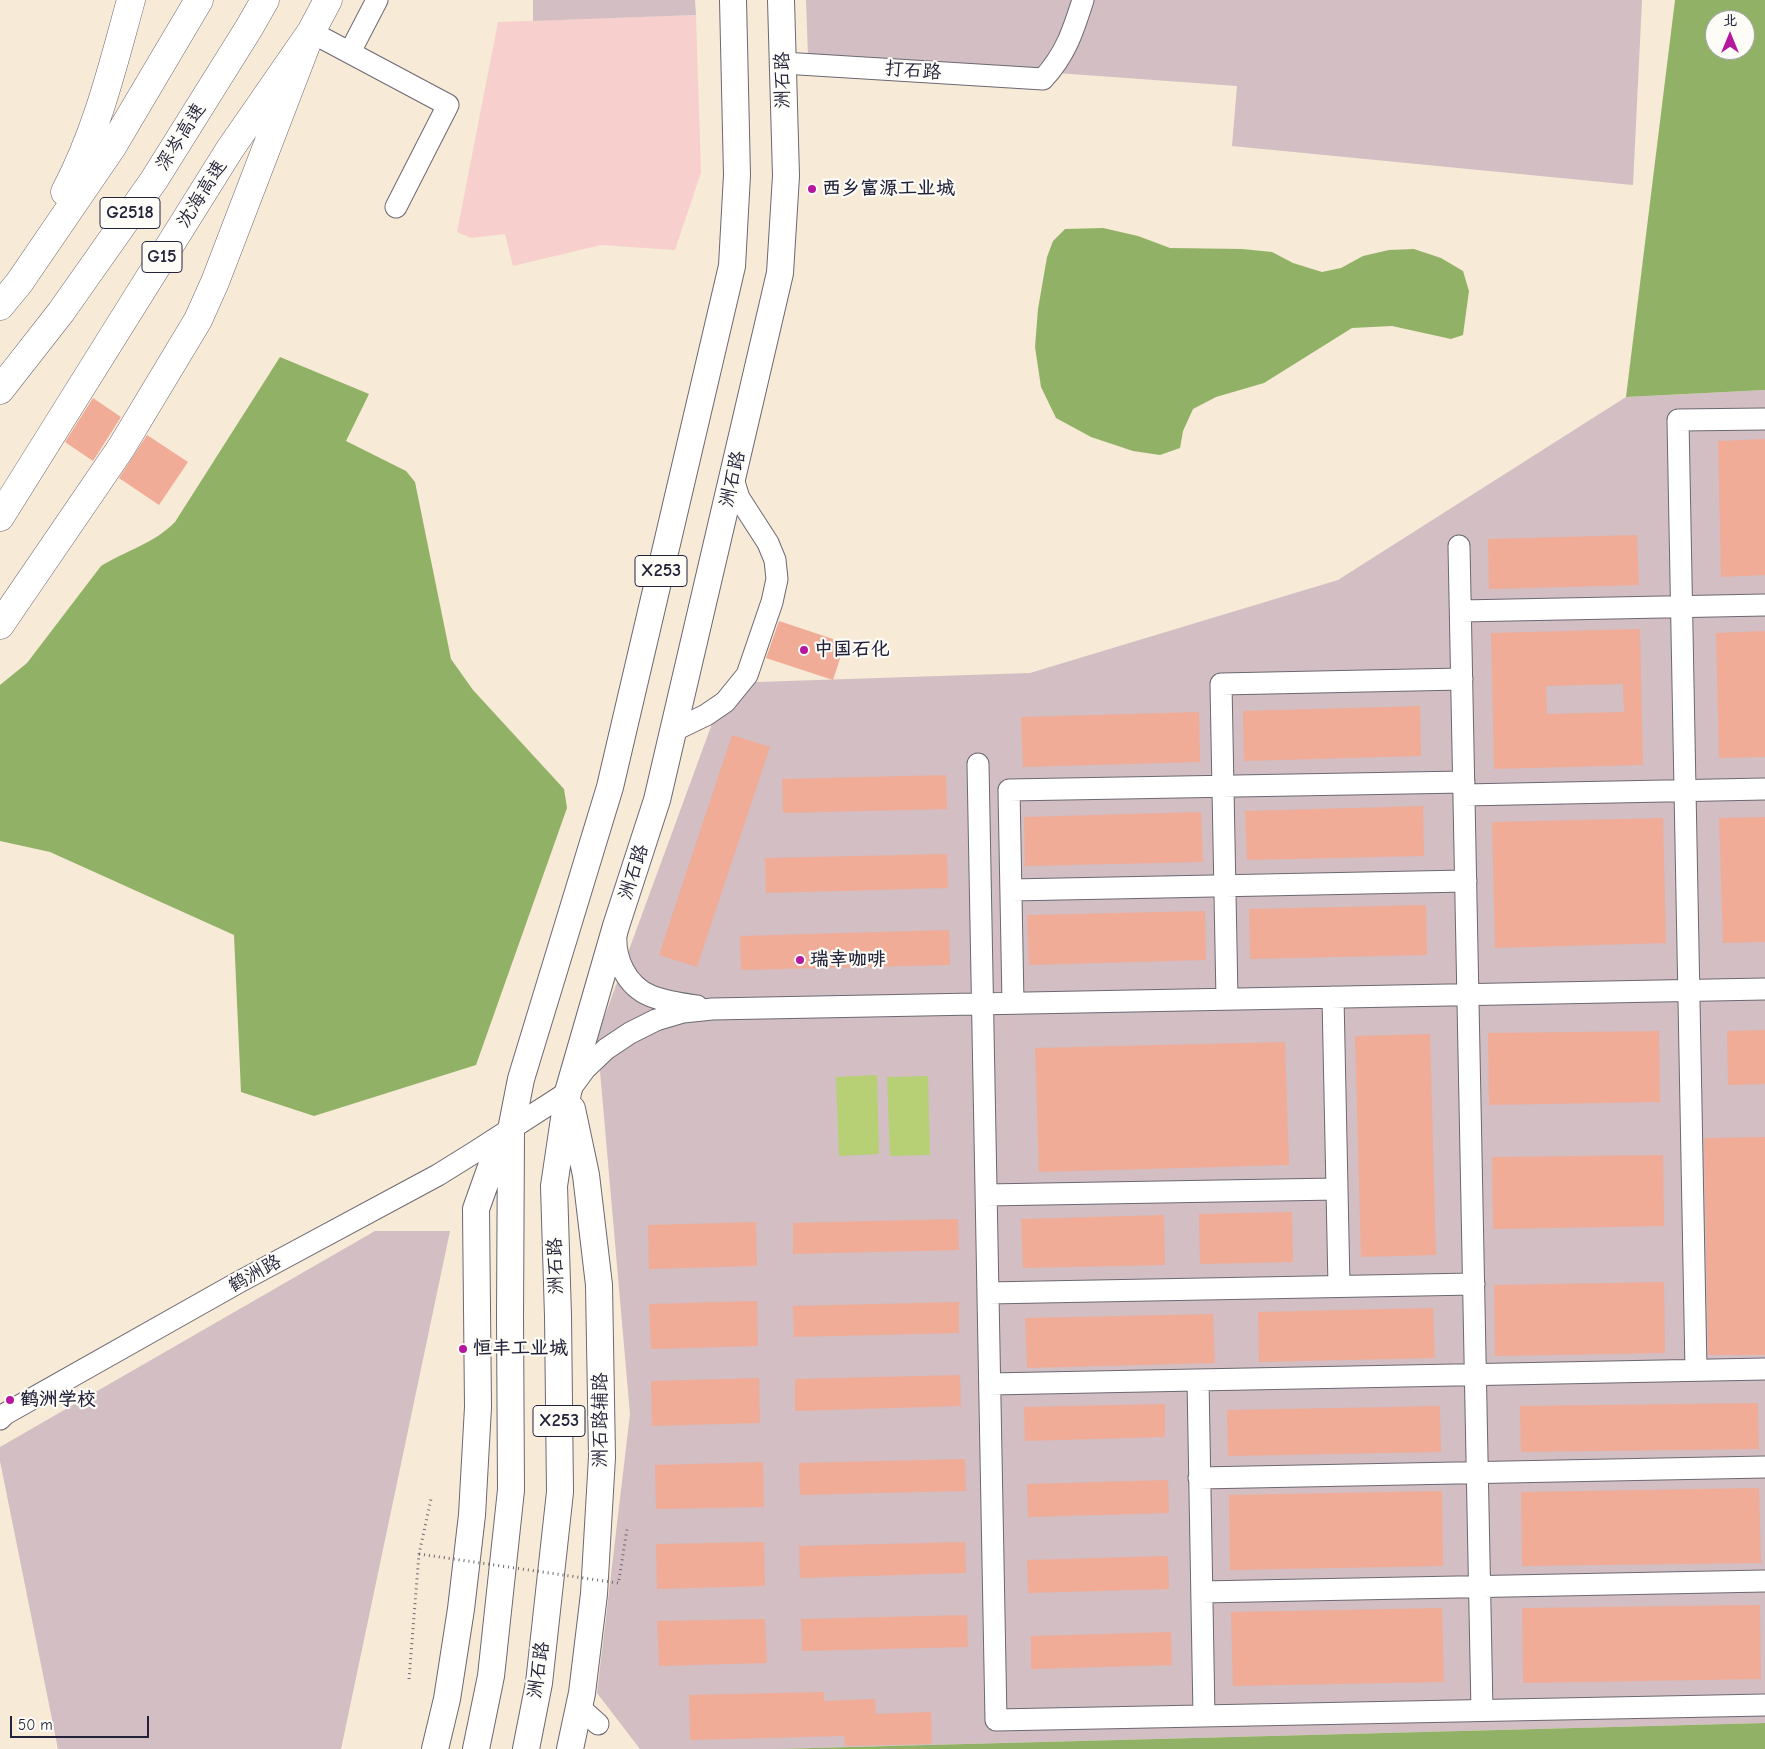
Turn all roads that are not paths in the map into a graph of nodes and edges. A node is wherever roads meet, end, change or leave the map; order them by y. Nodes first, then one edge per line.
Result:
1 (131, 0) edge
2 (265, 0) edge
3 (328, 0) edge
4 (377, 0) edge
5 (733, 0) edge
6 (781, 0) edge
7 (1083, 0) edge
8 (198, 1) edge
9 (310, 32) junction
10 (350, 52) junction
11 (783, 63) junction
12 (396, 207) dead end
13 (0, 291) edge
14 (0, 306) edge
15 (0, 390) edge
16 (1765, 419) edge
17 (732, 479) junction
18 (0, 517) edge
19 (1460, 546) dead end
20 (1765, 605) edge
21 (1682, 606) junction
22 (1461, 611) junction
23 (0, 625) edge
24 (1462, 680) junction
25 (673, 731) junction
26 (978, 764) dead end
27 (1224, 786) junction
28 (1464, 788) junction
29 (1765, 789) edge
30 (1685, 791) junction
31 (1466, 881) junction
32 (1226, 886) junction
33 (1011, 890) junction
34 (616, 926) junction
35 (1765, 989) edge
36 (1689, 990) junction
37 (1468, 995) junction
38 (1334, 997) junction
39 (1228, 999) junction
40 (1013, 1003) junction
41 (982, 1004) junction
42 (712, 1009) junction
43 (568, 1092) junction
44 (510, 1130) junction
45 (1337, 1188) junction
46 (986, 1195) junction
47 (1474, 1284) junction
48 (1339, 1286) junction
49 (988, 1293) junction
50 (477, 1338) junction
51 (1765, 1369) edge
52 (1696, 1370) junction
53 (1476, 1375) junction
54 (1198, 1380) junction
55 (990, 1384) junction
56 (0, 1419) edge
57 (1765, 1467) edge
58 (1478, 1472) junction
59 (1199, 1478) junction
60 (511, 1490) junction
61 (1765, 1581) edge
62 (1480, 1587) junction
63 (1202, 1592) junction
64 (1765, 1705) edge
65 (1482, 1710) junction
66 (1204, 1716) junction
67 (435, 1749) edge
68 (476, 1749) edge
69 (526, 1749) edge
70 (570, 1749) edge

1 - 13 highway
2 - 15 highway, 深岑高速 / G2518
3 - 9 highway, 沈海高速 / G15
4 - 10 street
5 - 44 main road, X253
6 - 11 main road, 洲石路 / X253
7 - 11 street, 打石路
8 - 14 highway
9 - 10 street
9 - 18 highway, 沈海高速 / G15
9 - 23 highway
10 - 12 street
11 - 17 main road, 洲石路 / X253
16 - 21 street
17 - 25 main road, 洲石路 / X253
17 - 25 street
19 - 22 street
20 - 21 street
21 - 22 street
21 - 30 street
22 - 24 street
24 - 27 street
24 - 28 street
25 - 34 main road, 洲石路 / X253
26 - 41 street
27 - 28 street
27 - 32 street
27 - 33 street
28 - 30 street
28 - 31 street
29 - 30 street
30 - 36 street
31 - 32 street
31 - 37 street
32 - 33 street
32 - 39 street
33 - 40 street
34 - 42 street
34 - 43 main road, 洲石路 / X253
35 - 36 street
36 - 37 street
36 - 52 street
37 - 38 street
37 - 47 street
38 - 39 street
38 - 45 street
39 - 40 street
40 - 41 street
41 - 42 street
41 - 46 street
42 - 43 street
43 - 44 street, 鹤洲路
43 - 69 main road, 洲石路 / X253
43 - 70 main road, 洲石路辅路
44 - 50 main road
44 - 56 street, 鹤洲路
44 - 60 main road, X253
45 - 46 street
45 - 48 street
46 - 49 street
47 - 48 street
47 - 53 street
48 - 49 street
49 - 55 street
50 - 60 main road
50 - 67 main road
51 - 52 street
52 - 53 street
53 - 54 street
53 - 58 street
54 - 55 street
54 - 59 street
55 - 66 street
57 - 58 street
58 - 59 street
58 - 62 street
59 - 63 street
60 - 68 main road, X253
61 - 62 street
62 - 63 street
62 - 65 street
63 - 66 street
64 - 65 street
65 - 66 street

